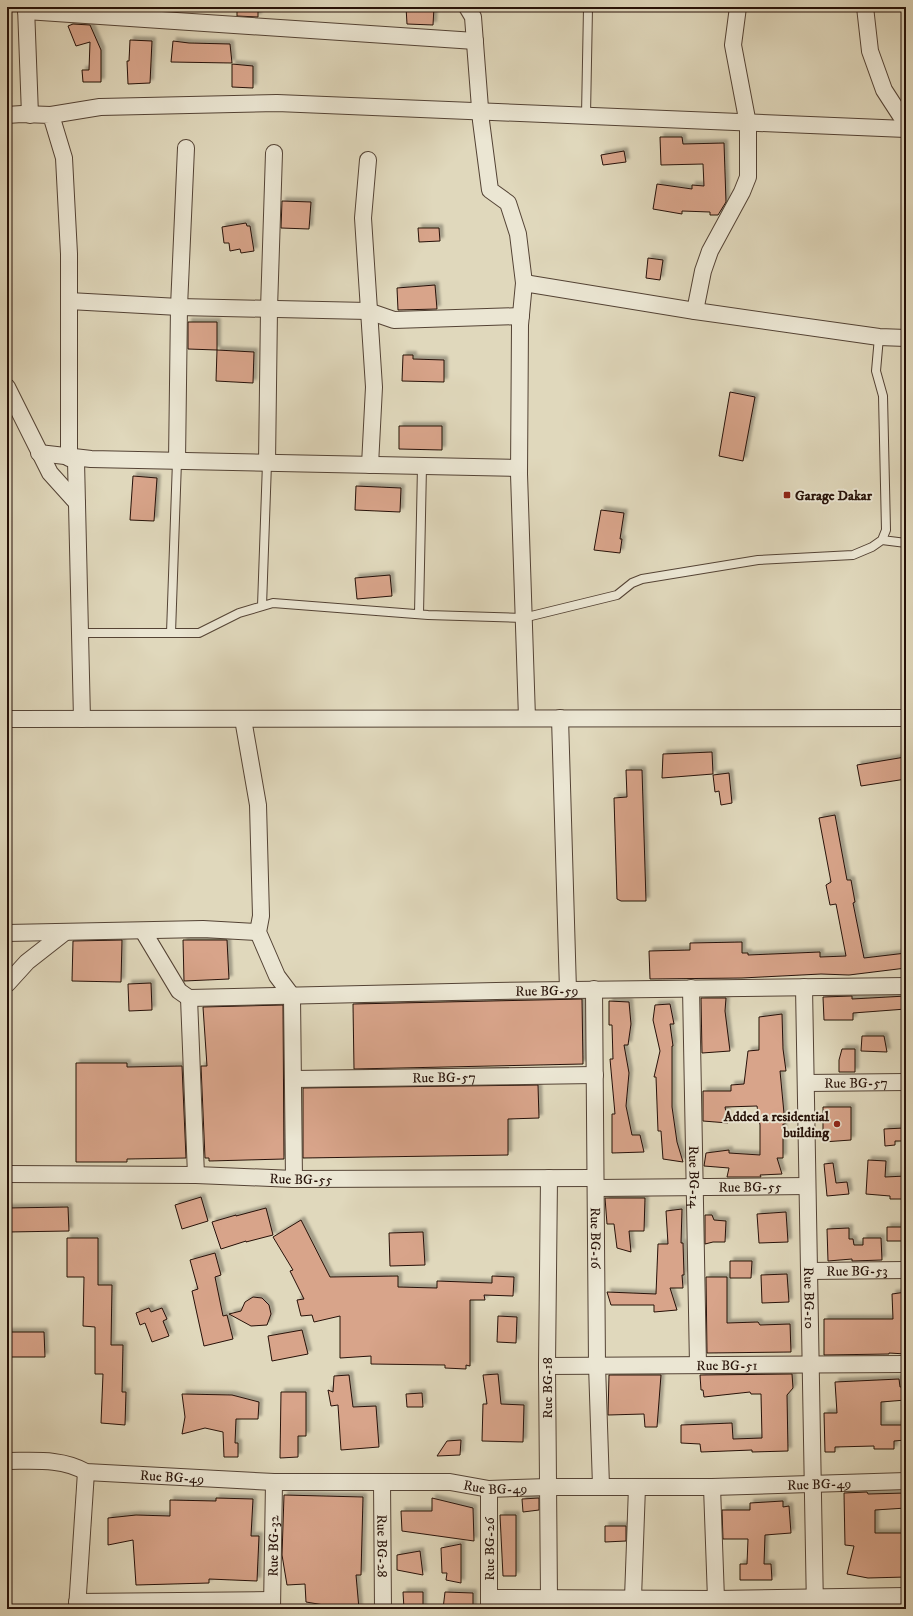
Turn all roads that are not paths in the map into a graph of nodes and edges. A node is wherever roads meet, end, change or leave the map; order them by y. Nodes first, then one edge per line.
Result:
1 (467, 7) edge
2 (738, 7) edge
3 (865, 7) edge
4 (588, 8) dead end
5 (26, 9) edge
6 (475, 41) junction
7 (480, 111) junction
8 (7, 115) edge
9 (30, 115) junction
10 (52, 115) junction
11 (586, 115) junction
12 (748, 124) junction
13 (906, 124) edge
14 (906, 129) edge
15 (186, 148) dead end
16 (274, 153) dead end
17 (368, 160) dead end
18 (524, 282) junction
19 (69, 301) junction
20 (179, 307) junction
21 (269, 308) junction
22 (368, 311) junction
23 (695, 311) junction
24 (521, 316) junction
25 (879, 337) junction
26 (906, 338) edge
27 (7, 387) edge
28 (39, 453) junction
29 (69, 458) junction
30 (177, 461) junction
31 (266, 463) junction
32 (370, 465) junction
33 (422, 466) junction
34 (519, 468) junction
35 (77, 503) junction
36 (882, 540) junction
37 (906, 543) edge
38 (262, 606) junction
39 (419, 614) junction
40 (523, 618) junction
41 (79, 633) junction
42 (171, 634) junction
43 (527, 718) junction
44 (560, 718) junction
45 (906, 718) edge
46 (7, 719) edge
47 (82, 719) junction
48 (243, 719) junction
49 (143, 931) junction
50 (258, 932) junction
51 (7, 933) edge
52 (64, 933) junction
53 (7, 984) edge
54 (906, 986) edge
55 (804, 987) junction
56 (691, 988) junction
57 (568, 990) junction
58 (594, 990) junction
59 (292, 996) junction
60 (189, 998) junction
61 (595, 1075) junction
62 (293, 1079) junction
63 (906, 1082) edge
64 (806, 1083) junction
65 (7, 1174) edge
66 (196, 1175) junction
67 (549, 1178) junction
68 (294, 1179) junction
69 (595, 1183) junction
70 (807, 1186) junction
71 (694, 1187) junction
72 (906, 1270) edge
73 (809, 1271) junction
74 (810, 1364) junction
75 (906, 1364) edge
76 (597, 1365) junction
77 (698, 1365) junction
78 (547, 1366) junction
79 (7, 1461) edge
80 (86, 1472) junction
81 (906, 1480) edge
82 (274, 1482) junction
83 (382, 1482) junction
84 (813, 1483) junction
85 (601, 1486) junction
86 (548, 1487) junction
87 (637, 1487) junction
88 (712, 1487) junction
89 (489, 1489) junction
90 (906, 1596) edge
91 (549, 1598) junction
92 (633, 1598) junction
93 (716, 1599) junction
94 (489, 1603) edge
95 (603, 1603) edge
96 (815, 1603) edge
97 (272, 1604) edge
98 (77, 1605) edge
99 (150, 1605) edge
100 (383, 1609) edge

1 - 6 street
2 - 12 street
3 - 13 street
4 - 11 lane
5 - 6 street
5 - 9 street
6 - 7 street
7 - 10 street
7 - 11 street
7 - 18 street
8 - 9 street
9 - 10 street
10 - 19 street
11 - 12 street
12 - 14 street
12 - 23 street
15 - 20 street
16 - 21 street
17 - 22 street
18 - 23 street
18 - 24 street
19 - 20 street
19 - 29 street
20 - 21 street
20 - 30 street
21 - 22 street
21 - 31 street
22 - 24 street
22 - 32 street
23 - 25 street
24 - 34 street
25 - 26 street
25 - 36 lane
27 - 28 street
28 - 29 street
28 - 35 street
29 - 30 street
29 - 35 street
30 - 31 street
30 - 42 lane
31 - 32 street
31 - 38 lane
32 - 33 street
33 - 34 street
33 - 39 lane
34 - 40 street
35 - 41 street
36 - 37 lane
36 - 40 lane
38 - 39 lane
38 - 42 lane
39 - 40 lane
40 - 43 street
41 - 42 lane
41 - 47 street
43 - 44 street
43 - 48 street
44 - 45 street
44 - 57 street
46 - 47 street
47 - 48 street
48 - 50 street
49 - 50 street
49 - 52 street
49 - 60 street
50 - 59 street
51 - 52 street
52 - 53 street
54 - 55 street, Rue BG-59
55 - 56 street, Rue BG-59
55 - 64 street, Rue BG-10
56 - 58 street, Rue BG-59
56 - 71 street, Rue BG-14
57 - 58 street, Rue BG-59
57 - 59 street, Rue BG-59
58 - 61 street, Rue BG-16
59 - 60 street, Rue BG-59
59 - 62 street
60 - 66 street
61 - 62 street, Rue BG-57
61 - 69 street, Rue BG-16
62 - 68 street
63 - 64 street, Rue BG-57
64 - 70 street, Rue BG-10
65 - 66 street, Rue BG-55
66 - 68 street, Rue BG-55
67 - 68 street, Rue BG-55
67 - 69 street, Rue BG-55
67 - 78 street, Rue BG-18
69 - 71 street, Rue BG-55
69 - 76 street, Rue BG-16
70 - 71 street, Rue BG-55
70 - 73 street, Rue BG-10
71 - 77 street, Rue BG-14
72 - 73 street, Rue BG-53
73 - 74 street, Rue BG-10
74 - 75 street, Rue BG-51
74 - 77 street, Rue BG-51
74 - 84 street, Rue BG-10
76 - 77 street, Rue BG-51
76 - 78 street, Rue BG-51
76 - 85 street, Rue BG-16
78 - 86 street, Rue BG-18
79 - 80 street
80 - 82 street, Rue BG-49
80 - 98 street
81 - 84 street, Rue BG-49
82 - 83 street, Rue BG-49
82 - 97 street, Rue BG-32
83 - 89 street, Rue BG-49
83 - 100 street, Rue BG-28
84 - 88 street, Rue BG-49
84 - 96 street, Rue BG-10
85 - 86 street, Rue BG-49
85 - 87 street, Rue BG-49
86 - 89 street, Rue BG-49
86 - 91 street, Rue BG-18
87 - 88 street, Rue BG-49
87 - 92 street
88 - 93 street
89 - 94 street, Rue BG-26
90 - 96 street
91 - 94 street
91 - 95 street
92 - 93 street
92 - 95 street
93 - 96 street
97 - 99 street
98 - 99 street

